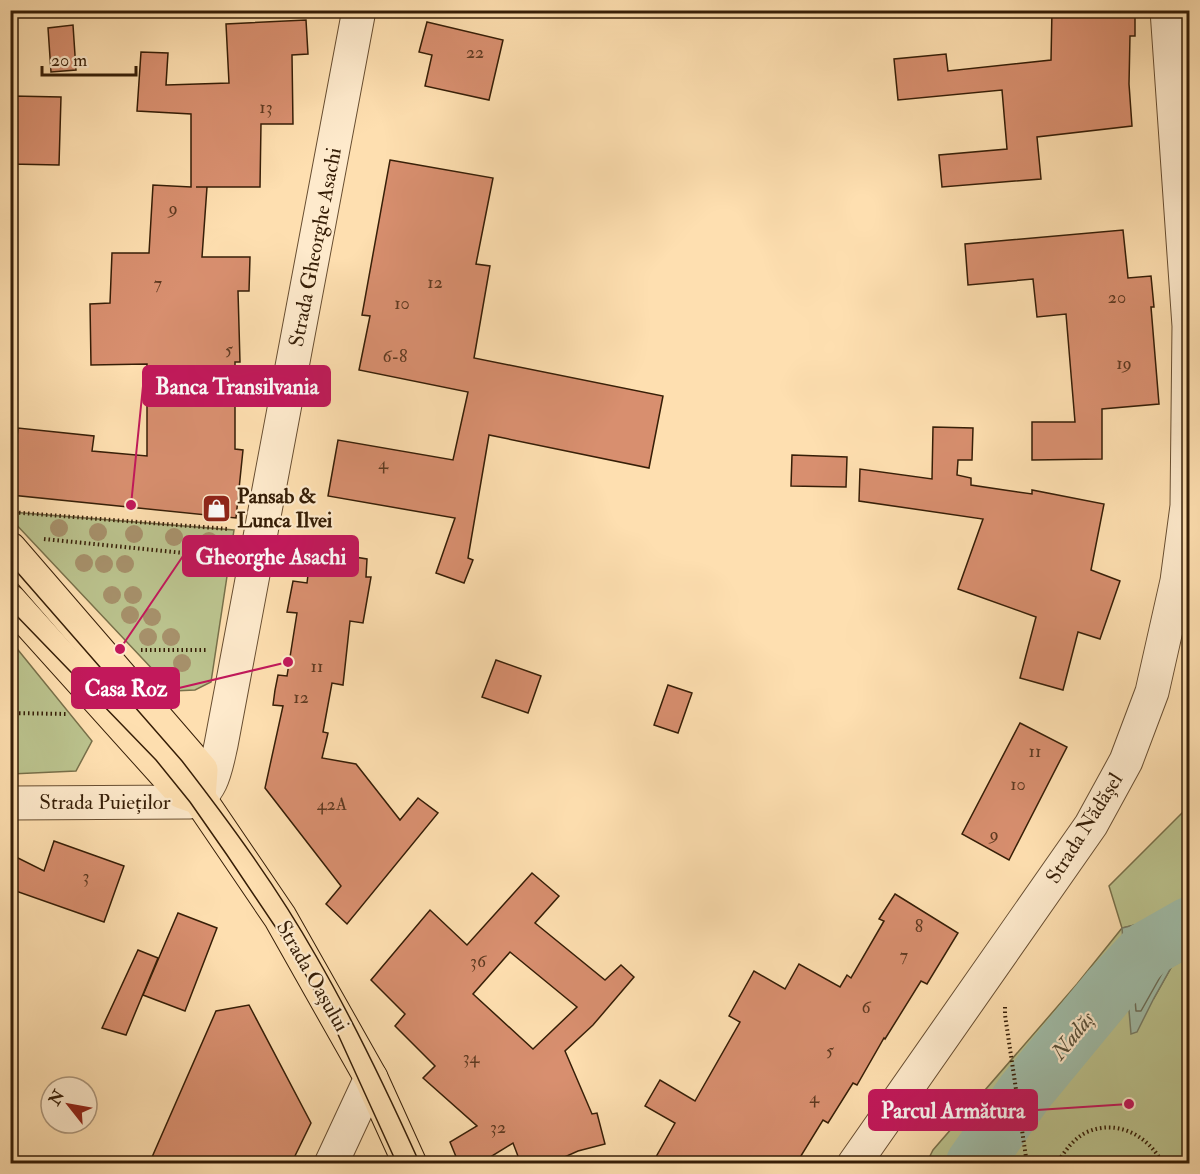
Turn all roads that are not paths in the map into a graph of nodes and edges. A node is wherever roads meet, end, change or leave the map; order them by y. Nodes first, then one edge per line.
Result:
1 (359, 10) edge
2 (1167, 10) edge
3 (1189, 326) edge
4 (25, 544) edge
5 (10, 601) edge
6 (199, 798) junction
7 (10, 802) edge
8 (371, 1078) junction
9 (331, 1164) edge
10 (410, 1164) edge
11 (854, 1164) edge

1 - 6 street, Strada Gheorghe Asachi
2 - 3 street, Strada Nădășel
3 - 11 street, Strada Nădășel
4 - 6 main road
5 - 6 main road, Strada Oașului
6 - 7 street, Strada Puieților
6 - 8 main road, Strada Oașului
8 - 9 street
8 - 10 main road, Strada Oașului

